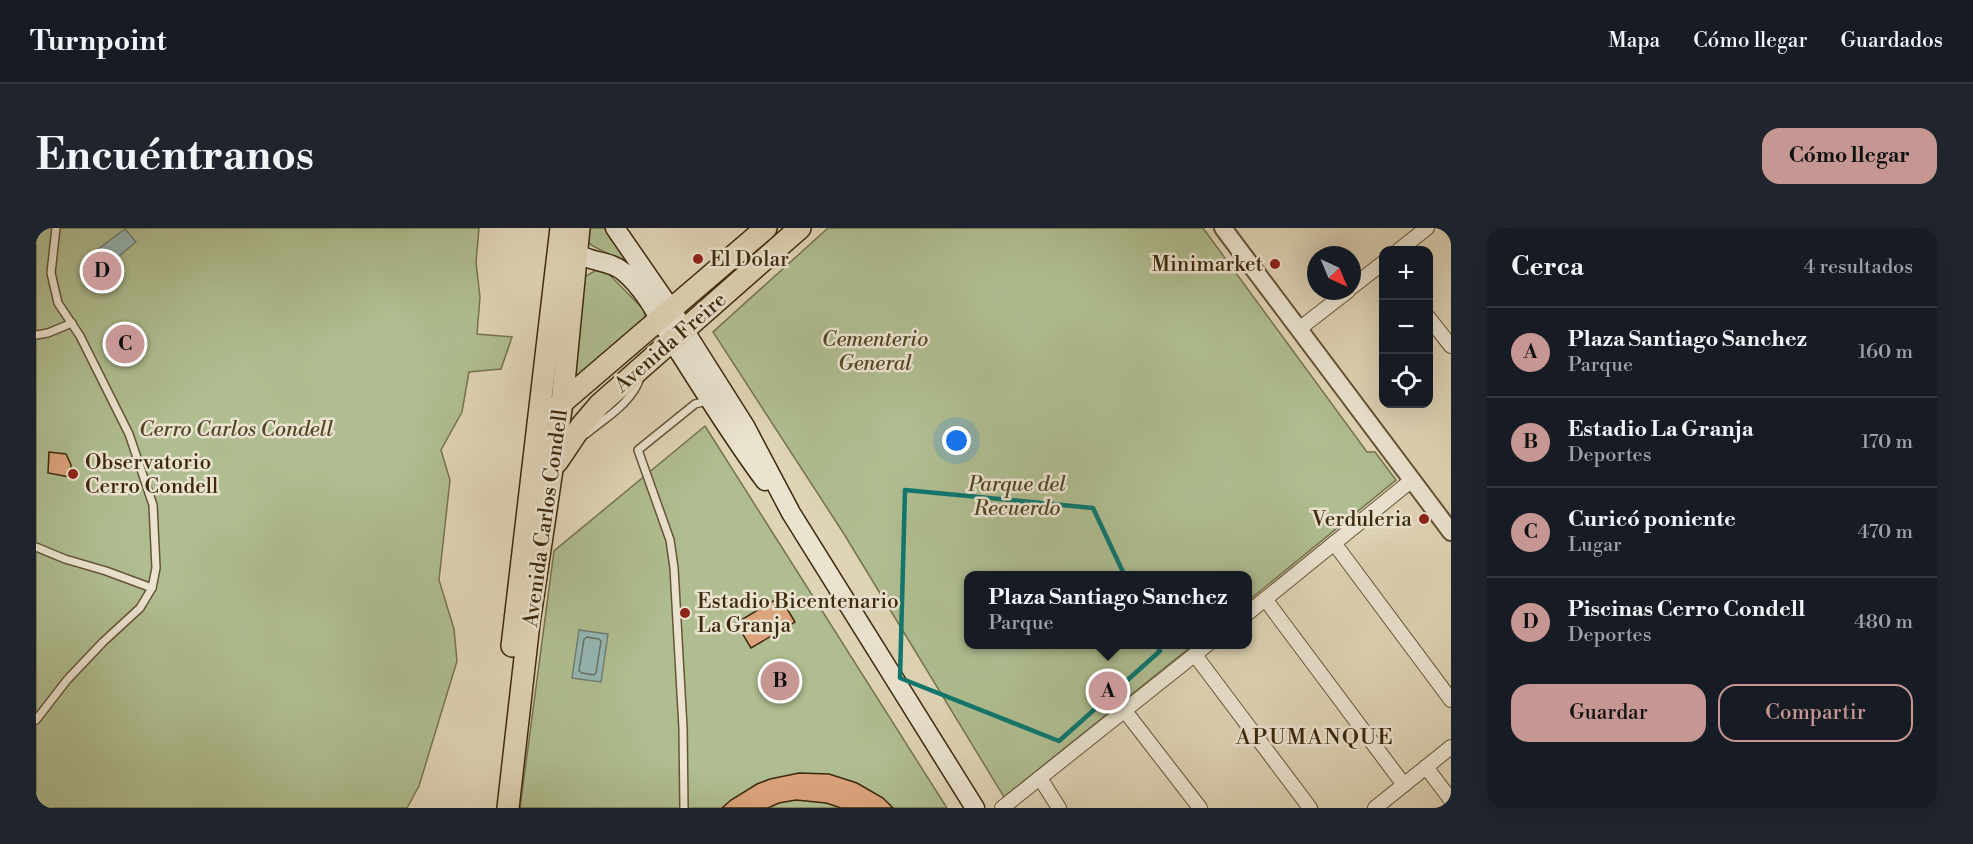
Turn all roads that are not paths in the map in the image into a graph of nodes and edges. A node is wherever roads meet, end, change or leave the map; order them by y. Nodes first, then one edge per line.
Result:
1 (56, 228) edge
2 (561, 228) edge
3 (579, 228) edge
4 (615, 228) edge
5 (766, 228) edge
6 (800, 228) edge
7 (1223, 228) edge
8 (1427, 228) edge
9 (1404, 246) edge
10 (577, 253) junction
11 (1379, 265) edge
12 (1361, 280) edge
13 (1336, 300) edge
14 (665, 314) junction
15 (72, 323) junction
16 (1433, 323) edge
17 (1299, 329) junction
18 (36, 335) edge
19 (678, 335) junction
20 (1451, 346) edge
21 (709, 400) junction
22 (562, 403) junction
23 (538, 430) junction
24 (559, 460) junction
25 (1412, 480) junction
26 (791, 513) junction
27 (1451, 532) edge
28 (1334, 543) junction
29 (36, 547) edge
30 (152, 588) junction
31 (1265, 599) junction
32 (1252, 610) edge
33 (1203, 649) edge
34 (1195, 655) junction
35 (1451, 700) edge
36 (1125, 711) junction
37 (36, 720) edge
38 (1451, 747) edge
39 (1426, 767) junction
40 (1040, 778) junction
41 (1404, 785) junction
42 (1451, 800) edge
43 (494, 808) edge
44 (508, 808) edge
45 (684, 808) edge
46 (975, 808) edge
47 (1002, 808) edge
48 (1059, 808) edge
49 (1200, 808) edge
50 (1310, 808) edge
51 (1375, 808) edge

1 - 15 lane
2 - 10 main road
2 - 23 main road, Avenida Carlos Condell
3 - 10 main road, Avenida Carlos Condell
4 - 14 main road
5 - 14 main road, Avenida Freire
6 - 19 main road, Avenida Freire
7 - 17 street
8 - 9 street
10 - 14 main road
10 - 22 main road, Avenida Carlos Condell
11 - 12 street
13 - 17 street
14 - 19 main road
14 - 22 main road, Avenida Freire
15 - 18 lane
15 - 30 lane
16 - 20 street
17 - 25 street
19 - 21 main road
19 - 24 main road, Avenida Freire
19 - 26 main road
21 - 26 main road
21 - 45 lane
22 - 23 main road, Avenida Freire
22 - 24 main road, Avenida Carlos Condell
23 - 43 main road, Avenida Carlos Condell
24 - 44 main road, Avenida Carlos Condell
25 - 27 street
25 - 28 street
26 - 46 main road
28 - 31 street
28 - 35 street
29 - 30 lane
30 - 37 lane
31 - 32 street
31 - 41 street
33 - 34 street
34 - 36 street
34 - 50 street
36 - 40 street
36 - 49 street
38 - 39 street
39 - 41 street
39 - 42 street
40 - 47 street
40 - 48 street
41 - 51 street

